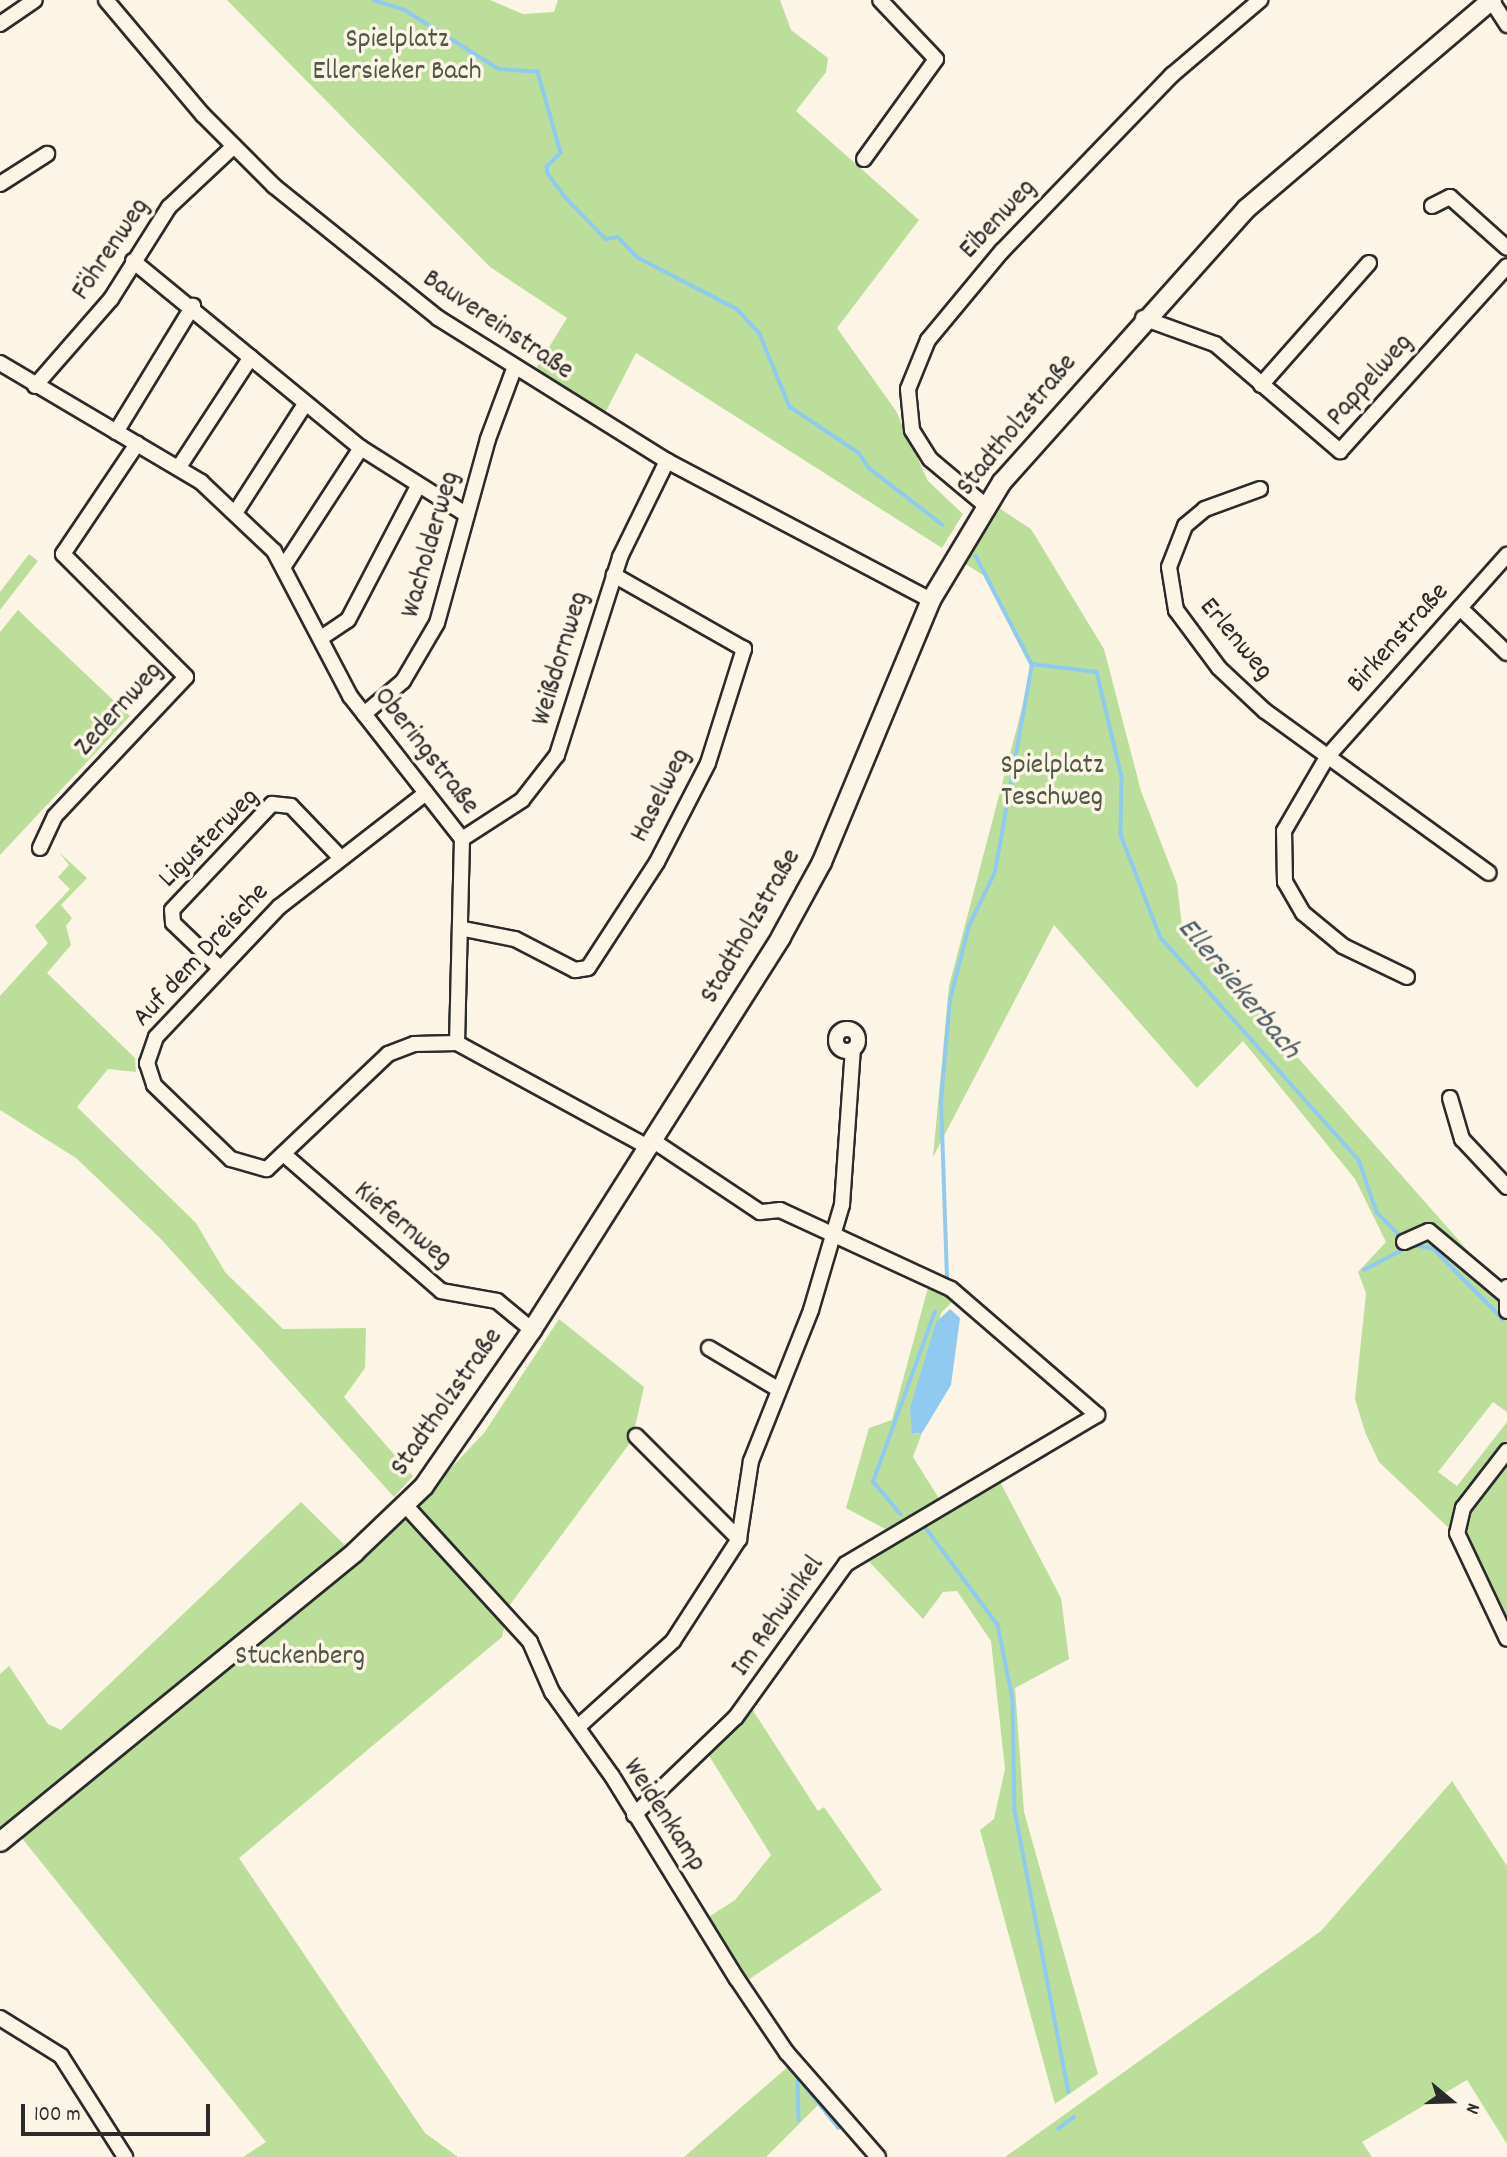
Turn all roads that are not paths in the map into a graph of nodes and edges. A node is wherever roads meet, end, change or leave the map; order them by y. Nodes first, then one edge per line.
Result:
1 (35, 0) edge
2 (106, 0) edge
3 (880, 0) edge
4 (1260, 0) edge
5 (1492, 0) edge
6 (0, 24) edge
7 (1507, 25) edge
8 (234, 146) junction
9 (47, 154) dead end
10 (864, 159) dead end
11 (0, 184) edge
12 (1432, 206) dead end
13 (1507, 248) edge
14 (133, 261) junction
15 (1370, 263) dead end
16 (1507, 266) edge
17 (193, 306) junction
18 (1143, 318) junction
19 (251, 357) junction
20 (0, 363) edge
21 (514, 369) junction
22 (1261, 385) junction
23 (35, 386) junction
24 (305, 404) junction
25 (116, 432) junction
26 (137, 444) junction
27 (361, 448) junction
28 (667, 461) junction
29 (179, 467) junction
30 (417, 488) junction
31 (1260, 489) dead end
32 (986, 506) junction
33 (237, 510) junction
34 (467, 515) junction
35 (1507, 555) edge
36 (284, 566) junction
37 (614, 575) junction
38 (931, 600) junction
39 (1460, 608) junction
40 (321, 638) junction
41 (1507, 653) edge
42 (364, 714) junction
43 (1327, 757) junction
44 (426, 793) junction
45 (462, 839) junction
46 (40, 848) dead end
47 (338, 855) junction
48 (1489, 873) dead end
49 (464, 929) junction
50 (220, 968) junction
51 (1406, 977) dead end
52 (457, 1043) junction
53 (853, 1049) dead end
54 (1450, 1098) dead end
55 (650, 1144) junction
56 (287, 1157) junction
57 (1507, 1187) edge
58 (834, 1234) junction
59 (1404, 1242) dead end
60 (1506, 1291) edge
61 (1507, 1311) edge
62 (531, 1330) junction
63 (709, 1348) dead end
64 (776, 1388) junction
65 (636, 1436) dead end
66 (1507, 1451) edge
67 (406, 1506) junction
68 (739, 1539) junction
69 (1507, 1639) edge
70 (579, 1727) junction
71 (634, 1815) junction
72 (0, 1842) edge
73 (0, 2018) edge
74 (125, 2157) edge
75 (878, 2157) edge

1 - 6 street
2 - 8 street, Bauvereinstraße
3 - 10 street
4 - 32 street, Eibenweg
5 - 7 street
5 - 18 street, Stadtholzstraße
8 - 14 street, Föhrenweg
8 - 21 street, Bauvereinstraße
9 - 11 street
12 - 13 street
14 - 17 street
14 - 23 street, Föhrenweg
15 - 22 street
16 - 22 street, Pappelweg
17 - 19 street
17 - 25 street
18 - 22 street, Pappelweg
18 - 32 street, Stadtholzstraße
19 - 24 street
19 - 29 street
20 - 23 street, Oberingstraße
21 - 28 street, Bauvereinstraße
21 - 34 street, Wacholderweg
23 - 25 street, Oberingstraße
24 - 27 street
24 - 33 street
25 - 26 street, Oberingstraße
26 - 29 street, Oberingstraße
26 - 46 street, Zedernweg
27 - 30 street
27 - 36 street
28 - 37 street, Weißdornweg
28 - 38 street, Bauvereinstraße
29 - 33 street, Oberingstraße
30 - 34 street
30 - 40 street
31 - 43 street, Erlenweg
32 - 38 street, Stadtholzstraße
33 - 36 street, Oberingstraße
34 - 42 street, Wacholderweg
35 - 39 street, Birkenstraße
36 - 40 street, Oberingstraße
37 - 45 street, Weißdornweg
37 - 49 street, Haselweg
38 - 55 street, Stadtholzstraße
39 - 41 street
39 - 43 street, Birkenstraße
40 - 42 street, Oberingstraße
42 - 44 street, Oberingstraße
43 - 48 street
43 - 51 street, Birkenstraße
44 - 45 street, Oberingstraße
44 - 47 street, Auf dem Dreische
45 - 49 street, Oberingstraße
47 - 50 street, Auf dem Dreische
47 - 50 street, Ligusterweg
49 - 52 street, Oberingstraße
50 - 56 street, Auf dem Dreische
52 - 55 street
52 - 56 street, Auf dem Dreische
53 - 58 street
54 - 57 street
55 - 58 street
55 - 62 street, Stadtholzstraße
56 - 62 street, Kiefernweg
58 - 64 street
58 - 71 street, Im Rehwinkel
59 - 60 street
60 - 61 street
62 - 67 street, Stadtholzstraße
63 - 64 street
64 - 68 street
65 - 68 street
66 - 69 street
67 - 70 street, Weidenkamp
67 - 72 street, Stadtholzstraße
68 - 70 street
70 - 71 street, Weidenkamp
71 - 75 street, Weidenkamp
73 - 74 street

